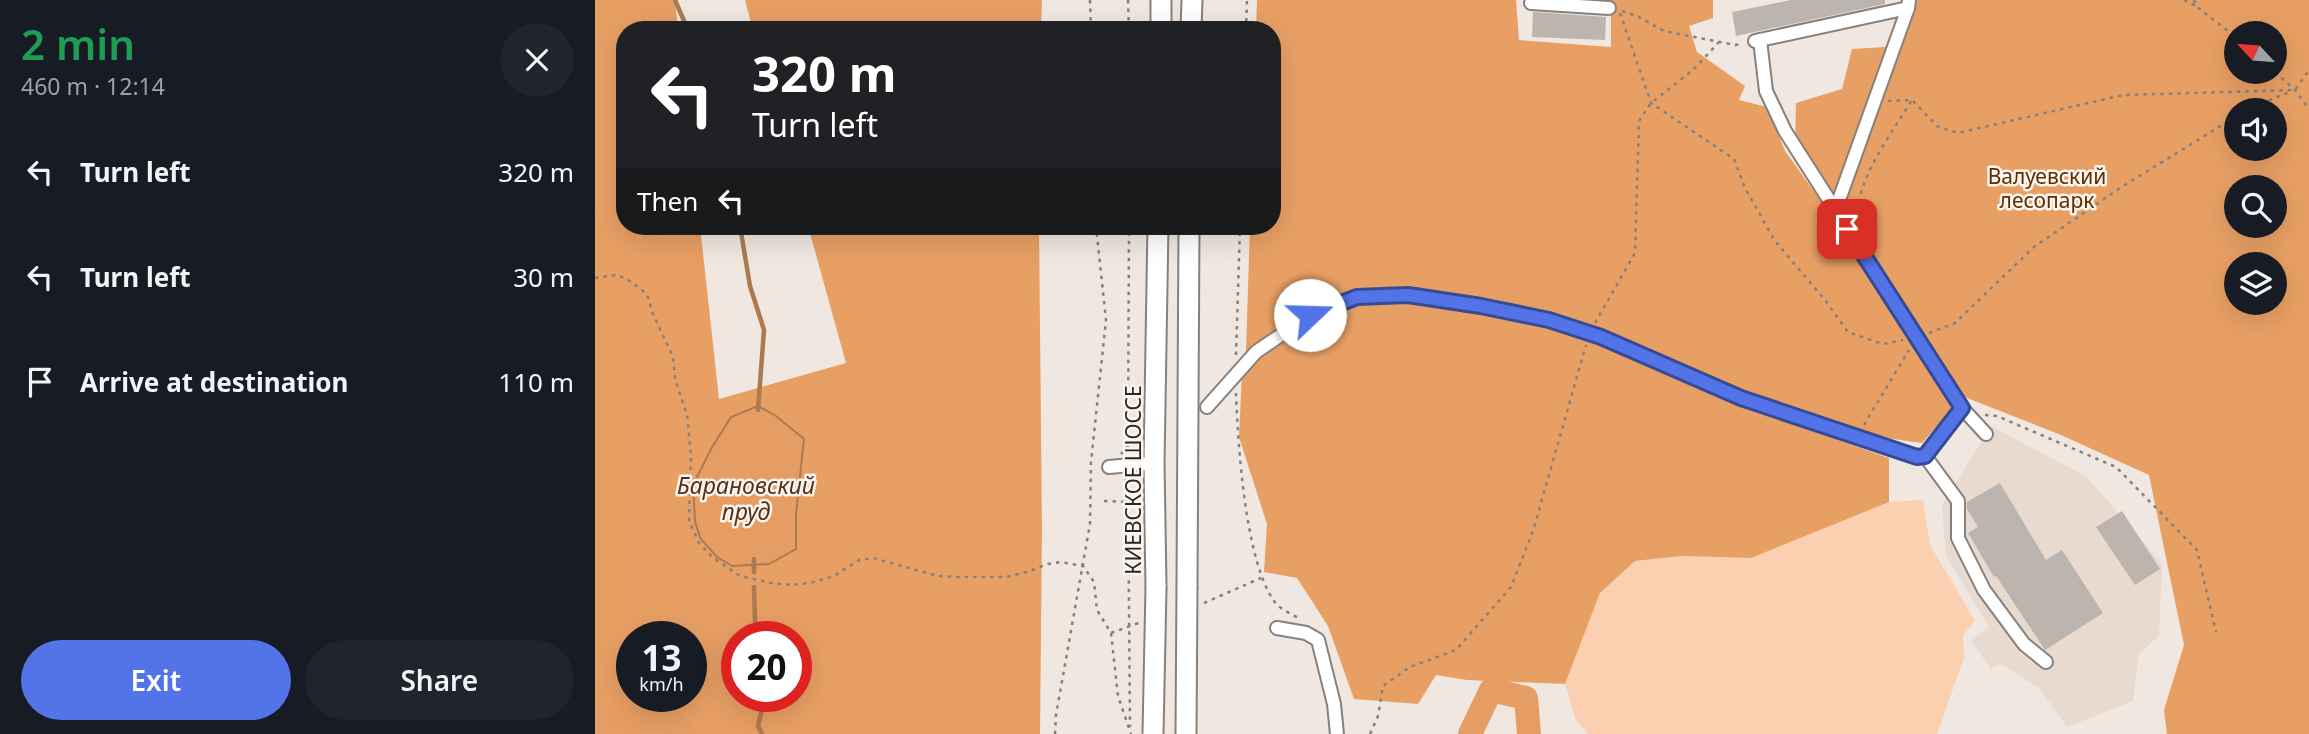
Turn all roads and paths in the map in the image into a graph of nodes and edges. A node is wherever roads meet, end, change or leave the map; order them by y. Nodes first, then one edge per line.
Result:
1 (1090, 0) edge
2 (1128, 0) edge
3 (1161, 0) edge
4 (1192, 0) edge
5 (1247, 0) edge
6 (2184, 0) edge
7 (2194, 0) edge
8 (1566, 2) edge
9 (1531, 3) dead end
10 (1909, 4) edge
11 (2197, 7) junction
12 (1609, 8) dead end
13 (1091, 21) edge
14 (1129, 21) edge
15 (1161, 21) edge
16 (1191, 21) edge
17 (1246, 21) edge
18 (2224, 28) edge
19 (1757, 41) junction
20 (1720, 42) junction
21 (2309, 70) edge
22 (2287, 83) edge
23 (2295, 90) junction
24 (2275, 98) edge
25 (1912, 100) junction
26 (1874, 101) junction
27 (1651, 103) junction
28 (2309, 110) edge
29 (2224, 124) edge
30 (1835, 211) junction
31 (1858, 222) dead end
32 (1097, 235) edge
33 (1129, 235) edge
34 (1158, 235) edge
35 (1189, 235) edge
36 (1240, 235) edge
37 (595, 278) edge
38 (1589, 333) junction
39 (1916, 338) junction
40 (1236, 375) junction
41 (1207, 407) dead end
42 (1965, 410) junction
43 (1986, 434) dead end
44 (1857, 436) junction
45 (1925, 456) junction
46 (1154, 463) junction
47 (1114, 467) junction
48 (1104, 501) dead end
49 (1128, 502) junction
50 (1083, 565) junction
51 (1277, 628) dead end
52 (2216, 632) dead end
53 (1306, 633) junction
54 (2046, 662) dead end
55 (1130, 733) edge
56 (1055, 734) edge
57 (1153, 734) edge
58 (1186, 734) edge
59 (1337, 734) edge
60 (1370, 734) edge

1 - 13 path
2 - 14 path
3 - 15 highway
4 - 16 highway
5 - 17 path
6 - 11 path
7 - 11 path
8 - 9 lane
8 - 12 lane
10 - 19 lane
10 - 26 lane
11 - 18 path
19 - 20 path
19 - 30 lane
20 - 27 path
20 - 27 path
21 - 23 path
22 - 23 path
23 - 24 path
23 - 25 path
23 - 28 path
25 - 26 path
25 - 31 path
26 - 30 lane
27 - 38 path
27 - 39 path
29 - 39 path
30 - 39 lane
32 - 50 path
33 - 47 path
34 - 46 highway, КИЕВСКОЕ ШОССЕ
35 - 58 highway, bridge
36 - 40 path
37 - 50 path
38 - 40 lane
38 - 44 lane
38 - 60 path
39 - 42 lane
39 - 44 path
40 - 41 lane
40 - 53 path
42 - 43 lane
42 - 45 lane
42 - 52 path
44 - 45 lane
45 - 54 lane
46 - 47 lane
46 - 57 highway, КИЕВСКОЕ ШОССЕ, bridge
47 - 49 path
48 - 49 path
49 - 55 path
50 - 55 path
50 - 56 path
51 - 53 lane
53 - 59 lane

